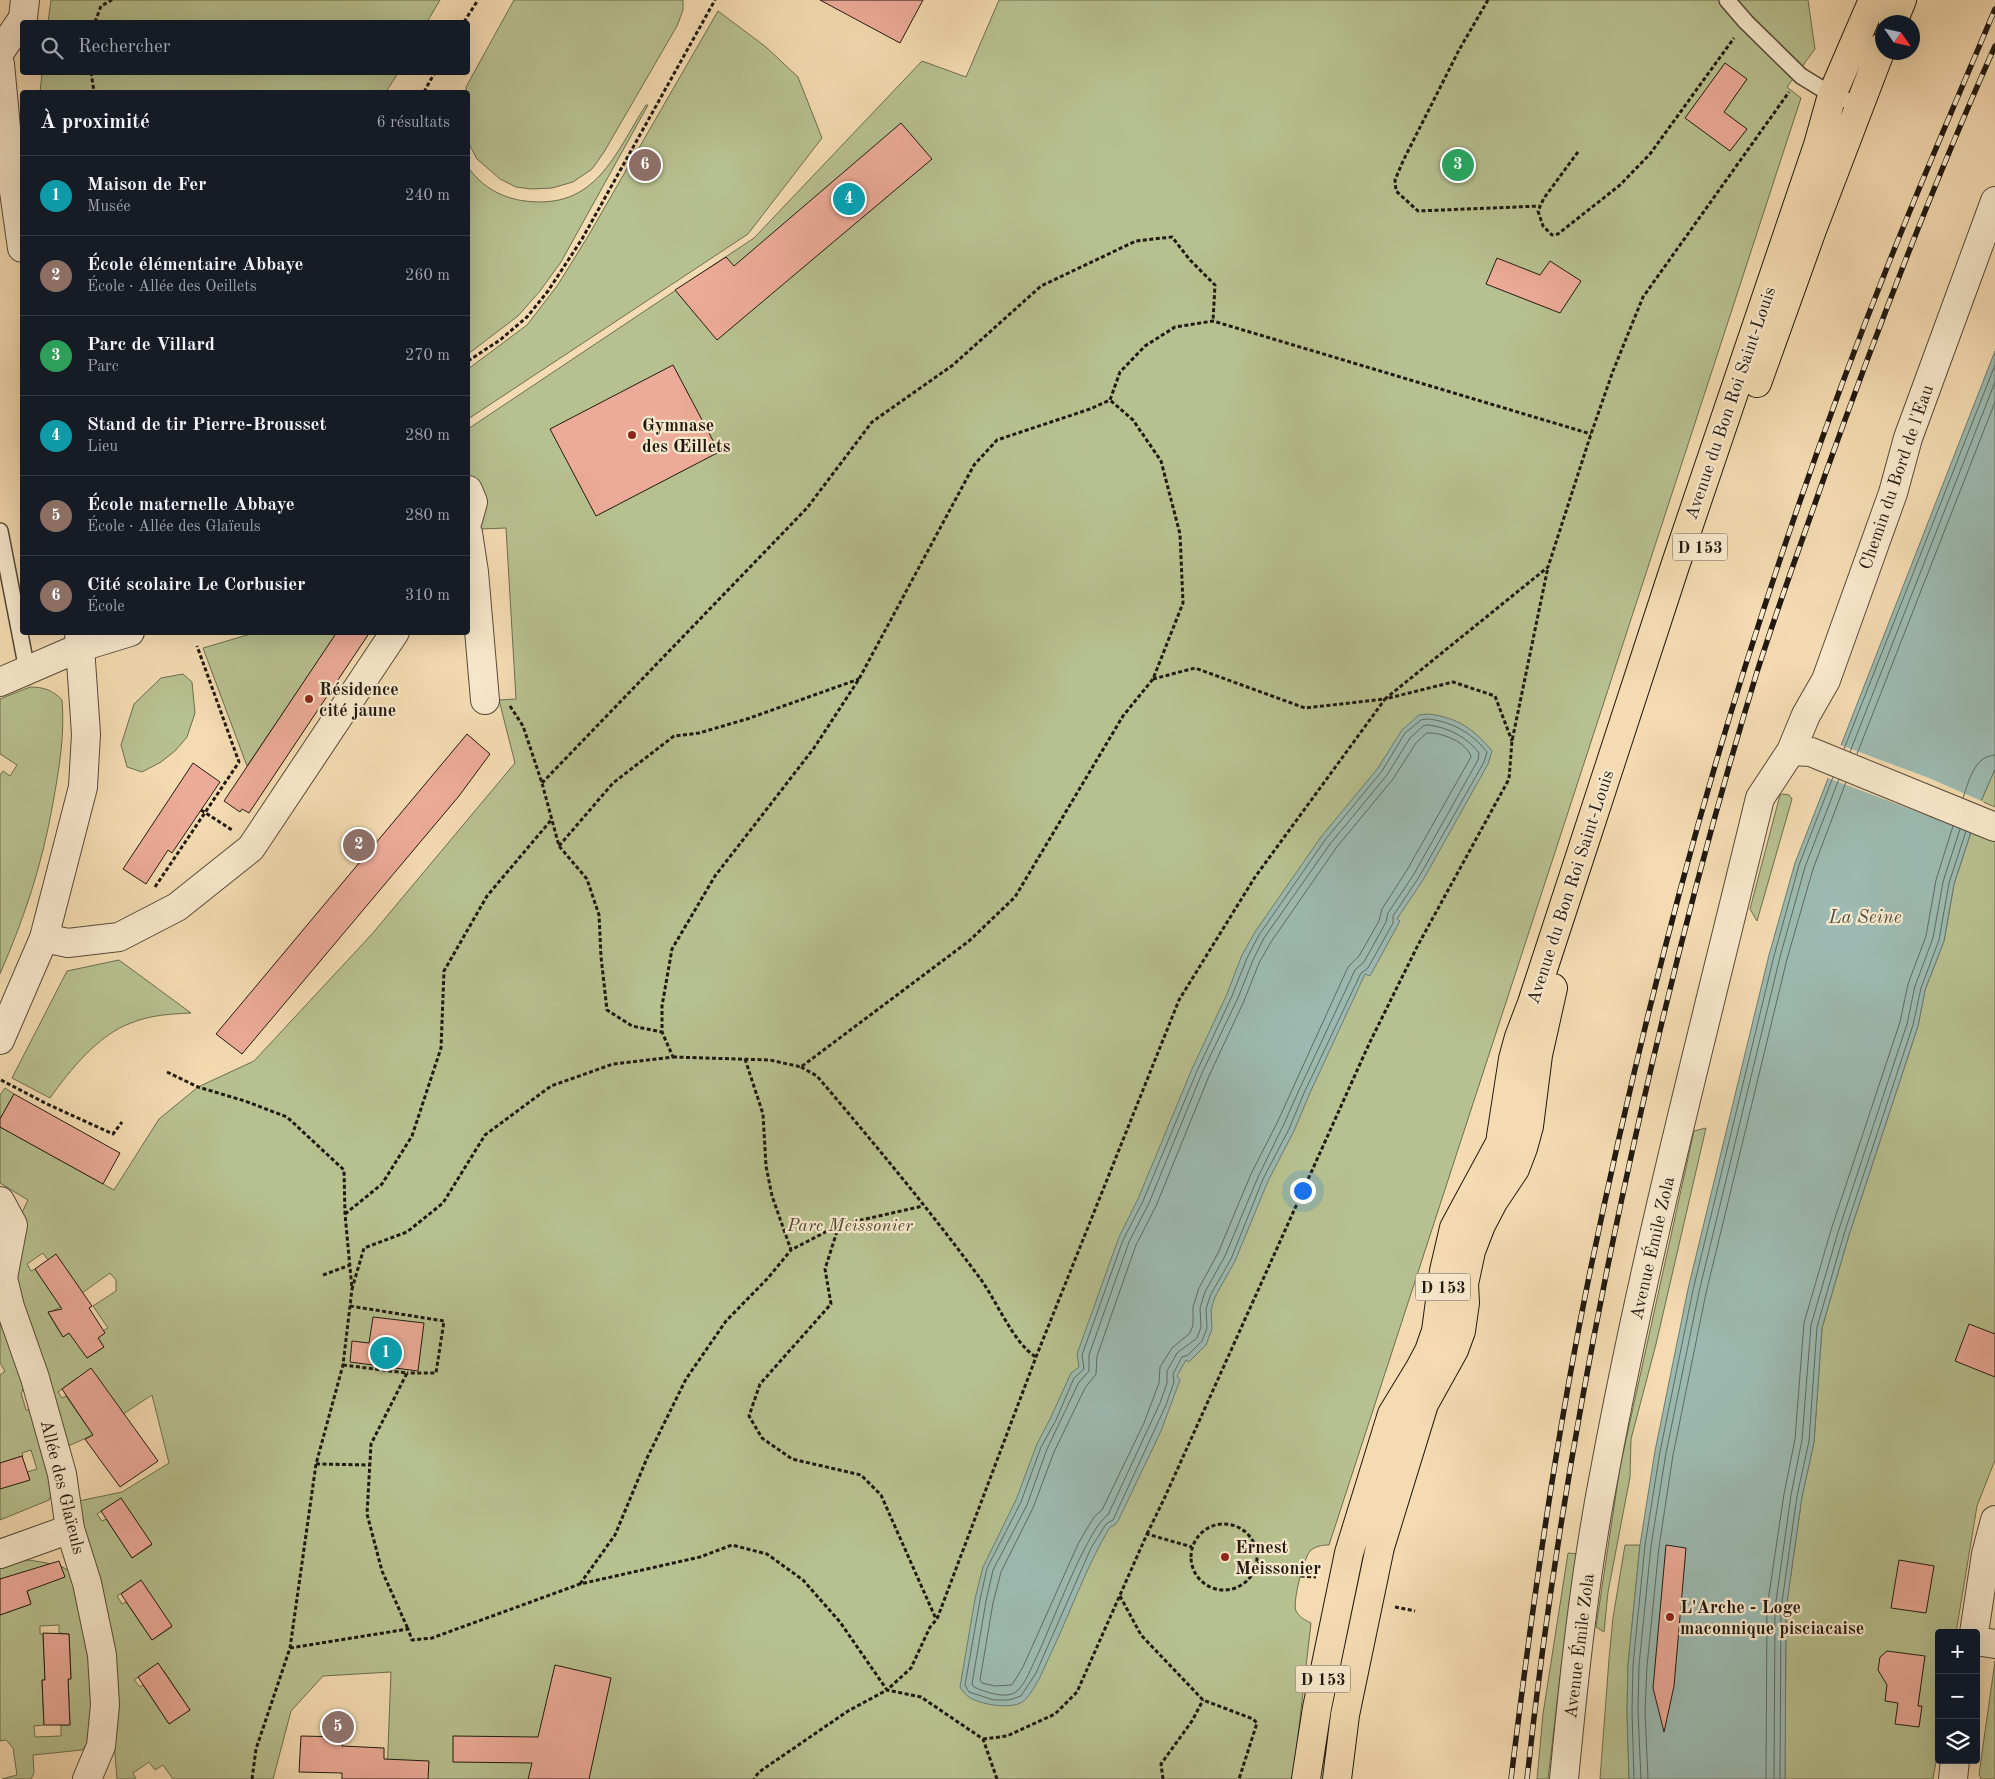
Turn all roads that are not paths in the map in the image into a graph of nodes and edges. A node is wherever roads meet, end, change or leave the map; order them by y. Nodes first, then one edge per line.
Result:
1 (25, 0) edge
2 (1727, 0) edge
3 (1873, 0) edge
4 (1902, 0) edge
5 (1896, 15) edge
6 (22, 20) edge
7 (20, 22) edge
8 (0, 52) edge
9 (1877, 60) edge
10 (0, 64) edge
11 (1832, 95) junction
12 (1860, 105) junction
13 (4, 149) edge
14 (1995, 201) edge
15 (20, 237) edge
16 (470, 495) edge
17 (470, 513) edge
18 (0, 531) edge
19 (470, 546) edge
20 (20, 634) edge
21 (20, 635) edge
22 (111, 635) edge
23 (394, 635) edge
24 (80, 640) edge
25 (27, 670) junction
26 (0, 682) edge
27 (496, 700) road end
28 (1801, 751) junction
29 (1995, 827) edge
30 (44, 938) junction
31 (0, 1040) edge
32 (0, 1201) edge
33 (1995, 1520) edge
34 (70, 1530) junction
35 (0, 1554) edge
36 (1975, 1629) edge
37 (1980, 1642) edge
38 (1995, 1644) edge
39 (1955, 1764) edge
40 (87, 1779) edge
41 (1306, 1779) edge
42 (1336, 1779) edge
43 (1564, 1779) edge
44 (1953, 1779) edge

1 - 6 street
2 - 11 lane
3 - 11 main road, Avenue du Bon Roi Saint-Louis / D 153
4 - 5 main road
7 - 8 street
9 - 12 main road, Avenue du Bon Roi Saint-Louis / D 153
10 - 13 street
11 - 12 lane
11 - 41 main road, Avenue du Bon Roi Saint-Louis / D 153
12 - 42 main road, Avenue du Bon Roi Saint-Louis / D 153
13 - 15 street
14 - 28 street, Chemin du Bord de l'Eau
16 - 17 street
18 - 20 lane
19 - 27 street
21 - 25 lane
22 - 24 street
23 - 30 street
24 - 25 street
24 - 30 street
25 - 26 street
28 - 29 street
28 - 43 street, Avenue Émile Zola
30 - 31 street
32 - 34 street, Allée des Glaïeuls
33 - 36 street
34 - 35 street
34 - 40 street, Allée des Glaïeuls
37 - 38 street
39 - 44 street

